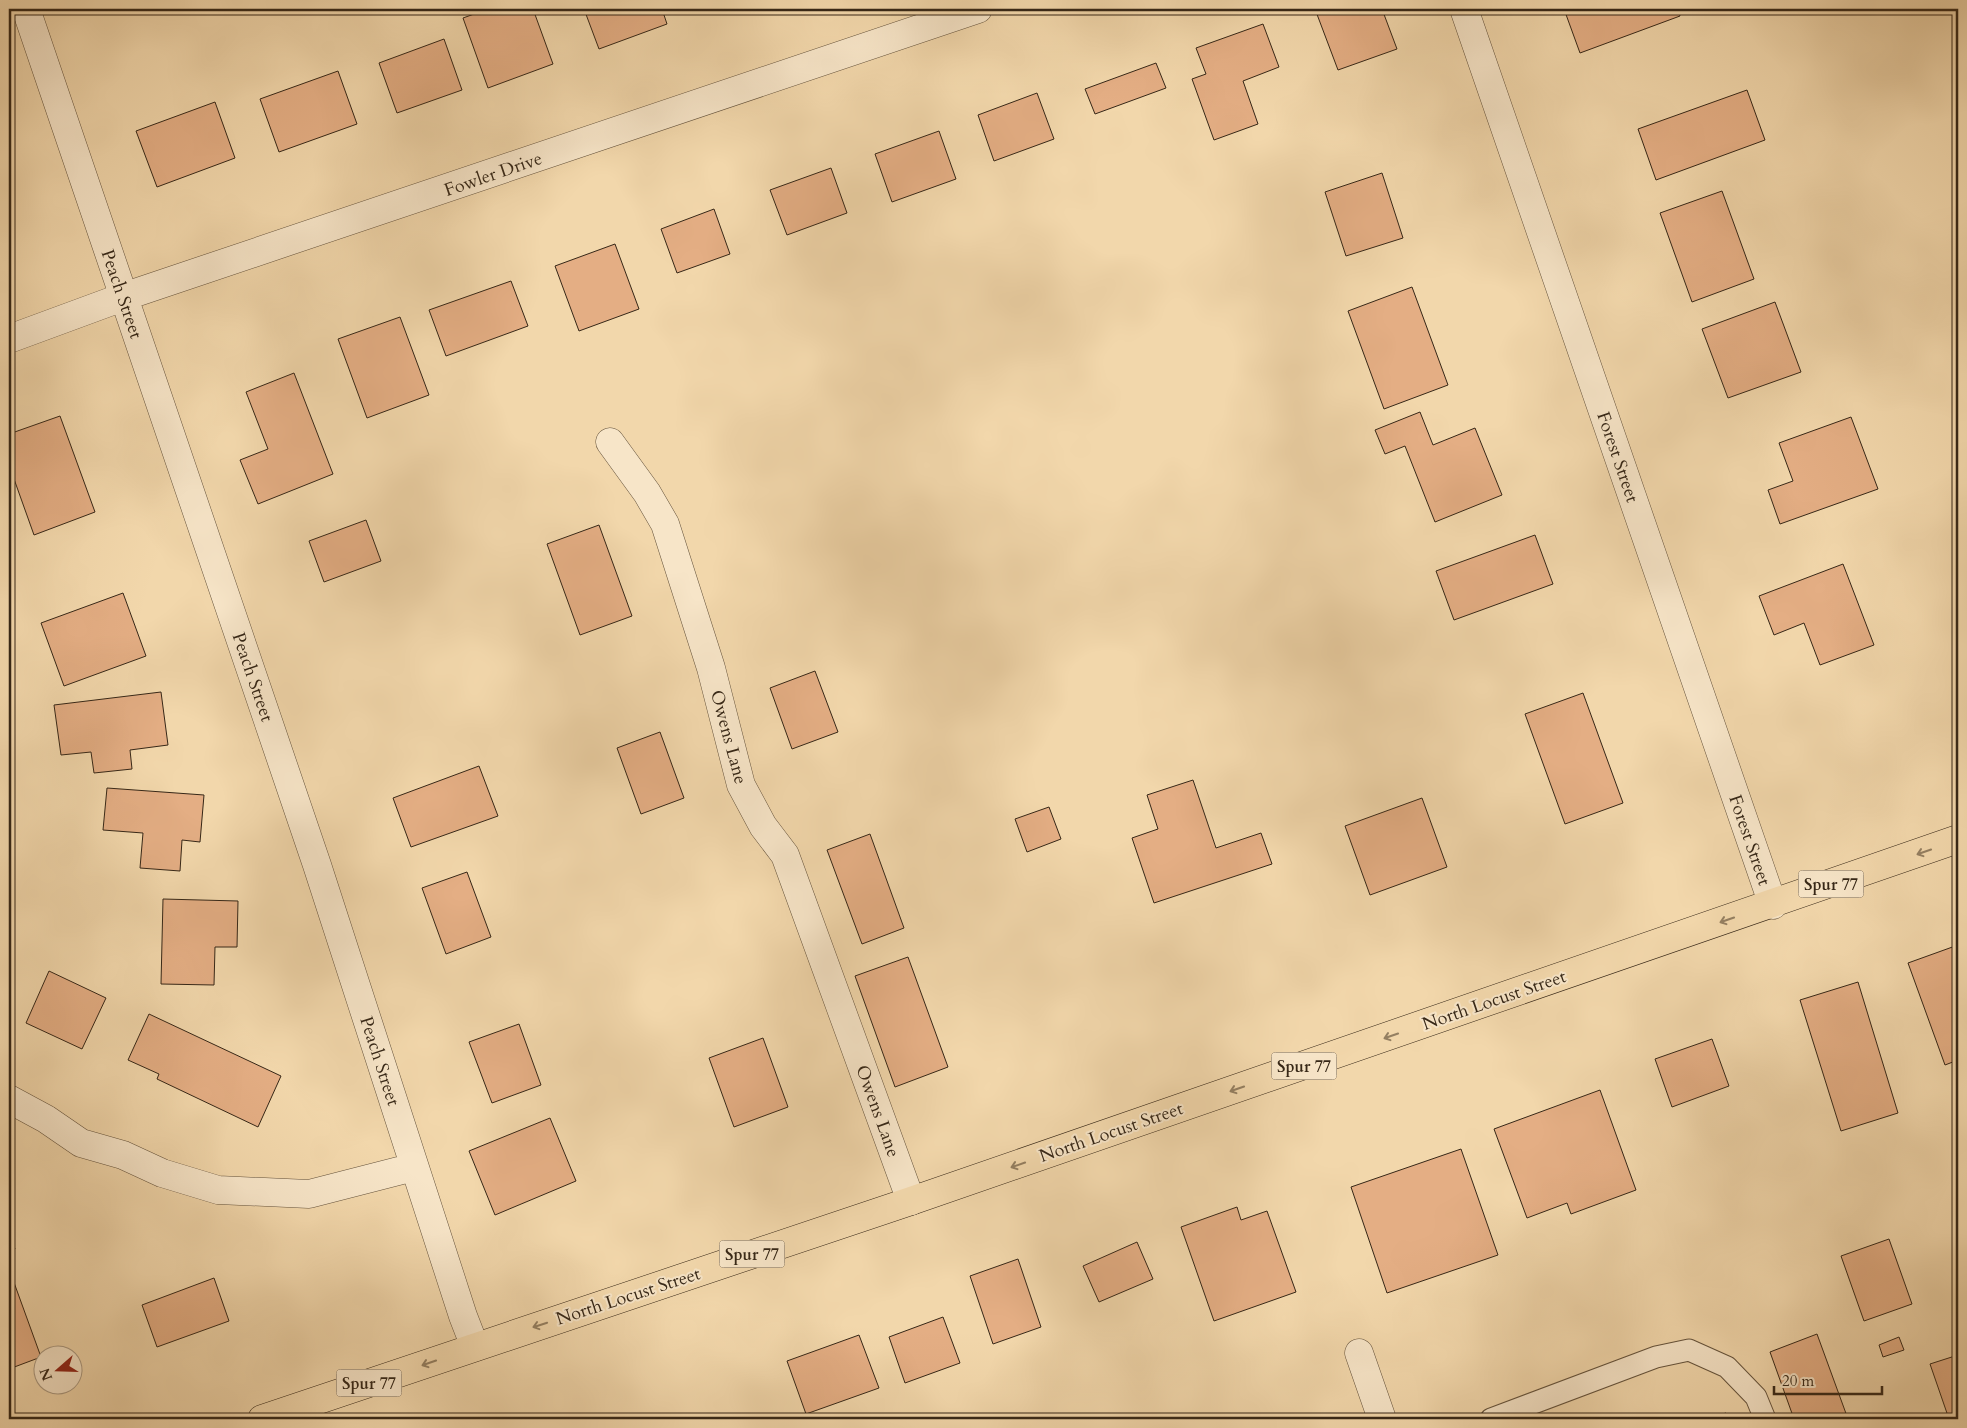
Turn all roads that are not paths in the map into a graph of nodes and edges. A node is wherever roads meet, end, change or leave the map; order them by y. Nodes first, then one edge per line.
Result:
1 (26, 9) edge
2 (978, 9) edge
3 (1464, 9) edge
4 (123, 297) junction
5 (9, 339) edge
6 (610, 442) dead end
7 (1958, 840) edge
8 (1773, 904) junction
9 (9, 1100) edge
10 (414, 1167) junction
11 (911, 1201) junction
12 (475, 1347) junction
13 (1359, 1353) dead end
14 (262, 1419) edge
15 (1382, 1419) edge
16 (1490, 1419) edge
17 (1765, 1419) edge

1 - 4 street, Peach Street
2 - 4 street, Fowler Drive
3 - 8 street, Forest Street
4 - 5 street, Fowler Drive
4 - 10 street, Peach Street
6 - 11 street, Owens Lane
7 -> 8 main road, North Locust Street / Spur 77
8 -> 11 main road, North Locust Street / Spur 77
9 - 10 street
10 - 12 street, Peach Street
11 -> 12 main road, North Locust Street / Spur 77
12 -> 14 main road, North Locust Street / Spur 77
13 - 15 street
16 - 17 lane

